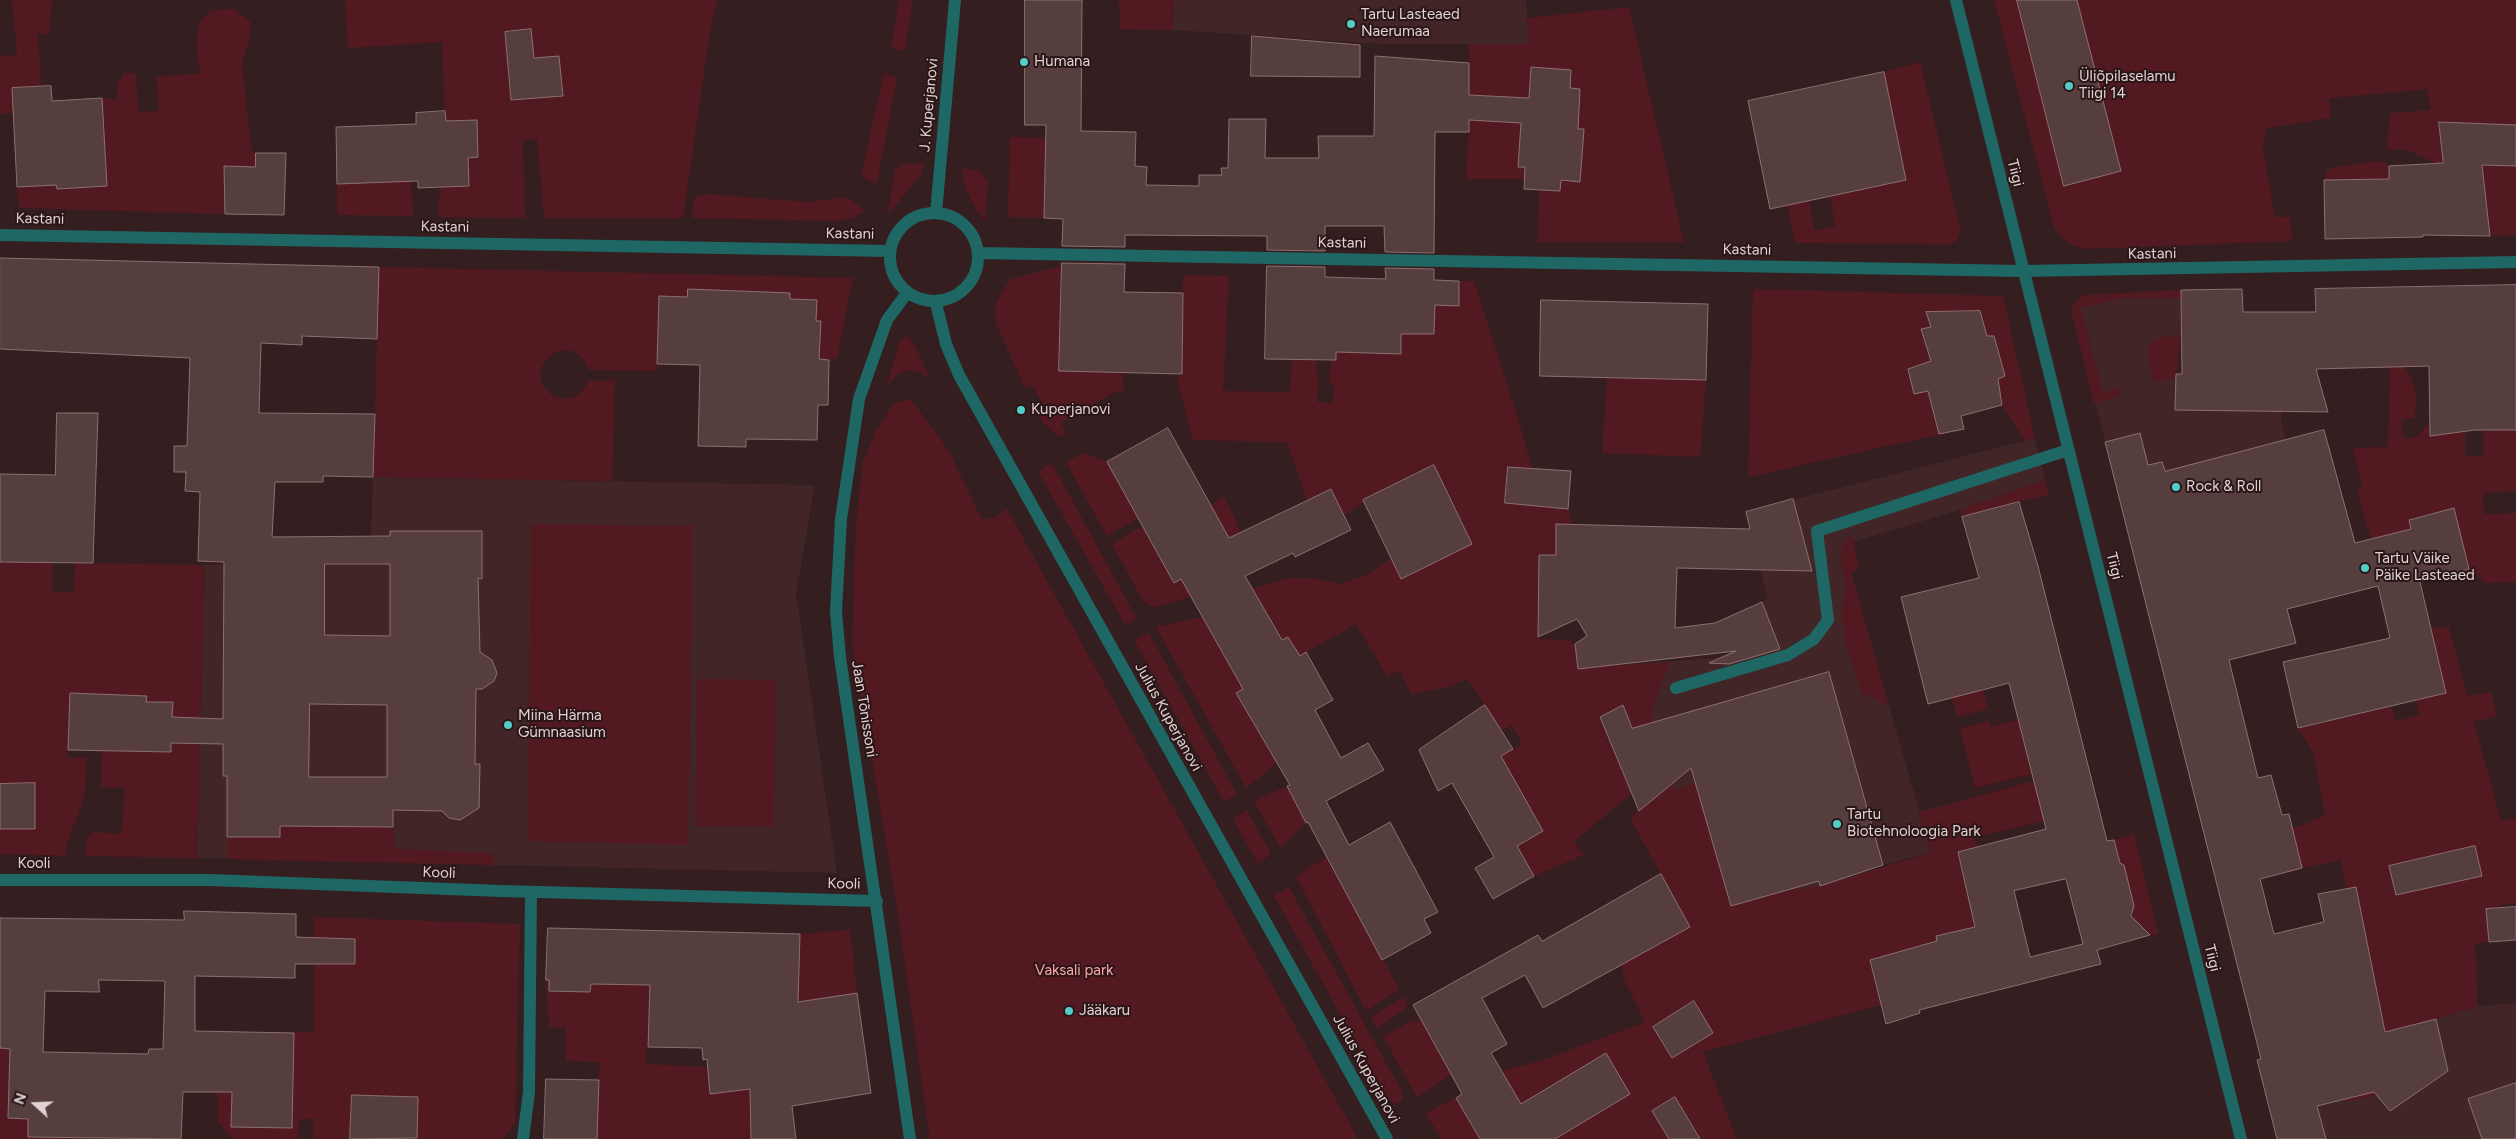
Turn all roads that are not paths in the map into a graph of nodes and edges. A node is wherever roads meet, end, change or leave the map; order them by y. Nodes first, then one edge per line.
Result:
1 (955, 0) edge
2 (1956, 0) edge
3 (936, 213) junction
4 (0, 235) edge
5 (889, 251) junction
6 (978, 253) junction
7 (2516, 262) edge
8 (2023, 272) junction
9 (907, 294) junction
10 (936, 303) junction
11 (2068, 450) junction
12 (1676, 688) dead end
13 (0, 880) edge
14 (531, 892) junction
15 (877, 901) junction
16 (523, 1139) edge
17 (910, 1139) edge
18 (1387, 1139) edge
19 (2241, 1139) edge

1 - 3 street, J. Kuperjanovi
2 - 8 street, Tiigi
3 - 5 street
3 - 6 street
4 - 5 street, Kastani
5 - 9 street
6 - 8 street, Kastani
6 - 10 street
7 - 8 street, Kastani
8 - 11 street, Tiigi
9 - 10 street
9 - 15 street, Jaan Tõnissoni
10 - 18 street, Julius Kuperjanovi
11 - 12 street
11 - 19 street, Tiigi
13 - 14 street, Kooli
14 - 15 street, Kooli
14 - 16 street
15 - 17 street, Jaan Tõnissoni

